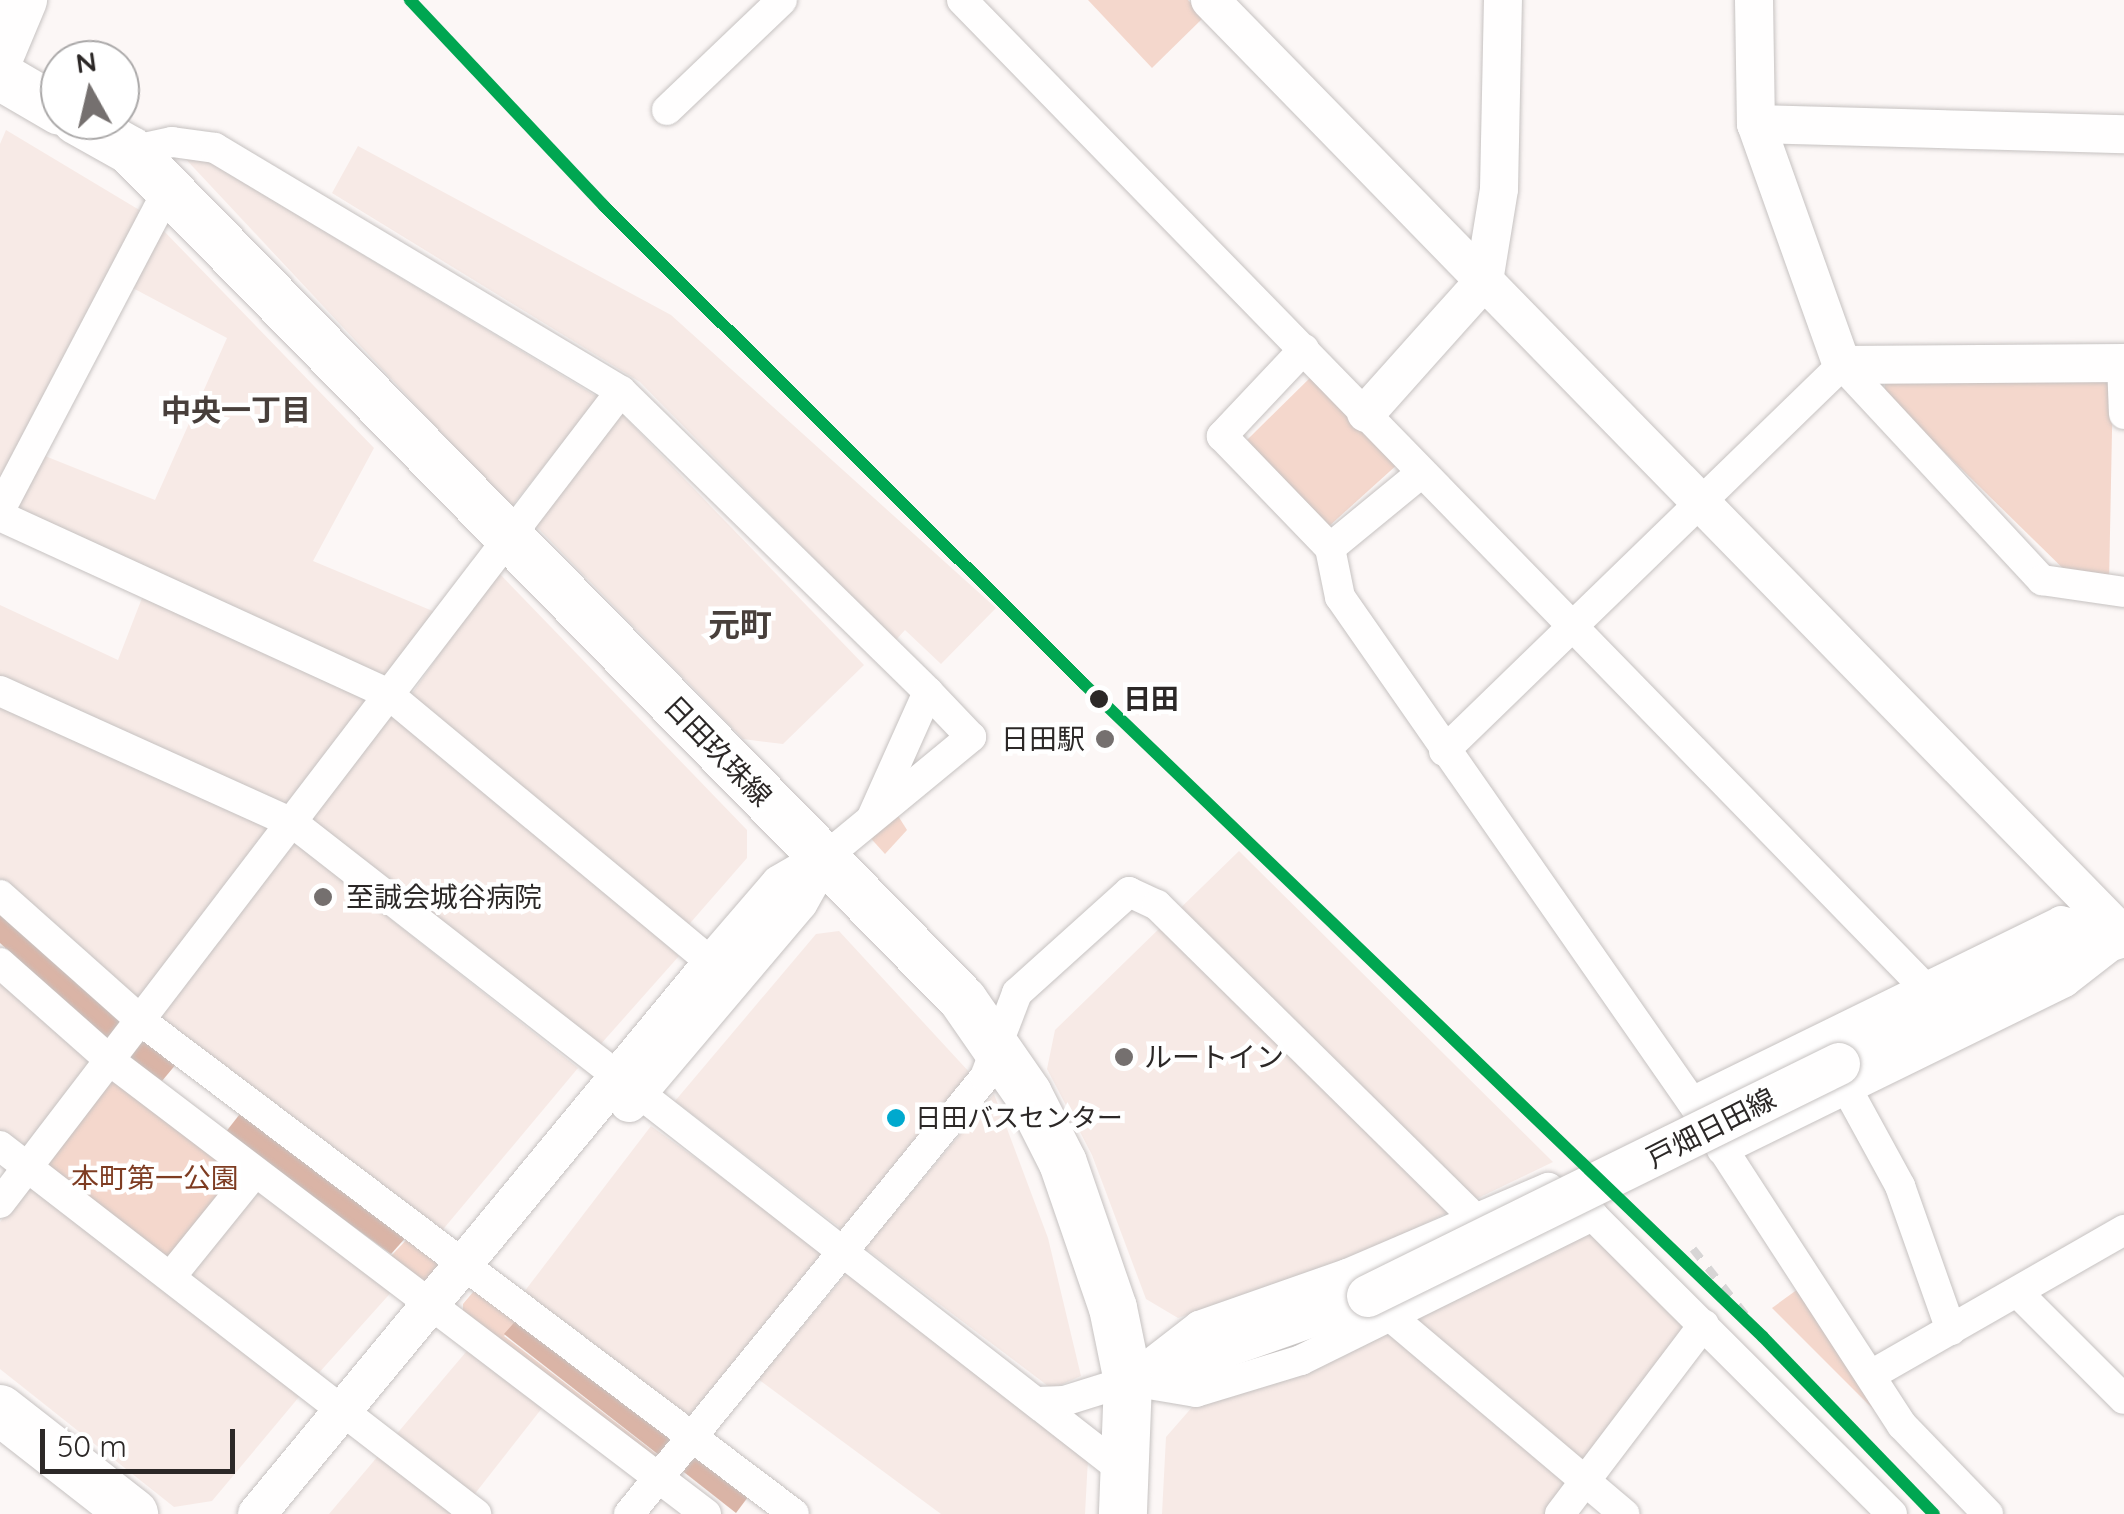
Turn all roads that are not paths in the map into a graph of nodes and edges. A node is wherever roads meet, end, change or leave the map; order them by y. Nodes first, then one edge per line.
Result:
1 (22, 0) edge
2 (782, 0) edge
3 (962, 0) edge
4 (1210, 0) edge
5 (1502, 0) edge
6 (1754, 0) edge
7 (0, 55) edge
8 (0, 76) edge
9 (40, 99) edge
10 (667, 110) dead end
11 (1756, 124) junction
12 (2124, 134) edge
13 (111, 140) edge
14 (131, 151) junction
15 (168, 190) junction
16 (1484, 281) junction
17 (1304, 350) junction
18 (2123, 363) edge
19 (1842, 365) junction
20 (621, 390) junction
21 (1366, 413) junction
22 (2124, 414) edge
23 (1420, 474) junction
24 (1702, 502) junction
25 (0, 513) edge
26 (514, 536) junction
27 (1330, 548) junction
28 (2124, 592) edge
29 (1571, 628) junction
30 (0, 691) edge
31 (928, 692) junction
32 (388, 694) junction
33 (1444, 751) junction
34 (872, 817) junction
35 (293, 823) junction
36 (823, 859) junction
37 (0, 895) edge
38 (2124, 936) edge
39 (0, 963) edge
40 (712, 963) junction
41 (1925, 988) junction
42 (141, 1022) junction
43 (993, 1043) junction
44 (109, 1060) junction
45 (1843, 1076) junction
46 (627, 1086) junction
47 (1692, 1102) junction
48 (0, 1146) edge
49 (1722, 1150) junction
50 (27, 1166) junction
51 (255, 1172) junction
52 (0, 1203) edge
53 (1593, 1216) junction
54 (1473, 1217) junction
55 (2124, 1230) edge
56 (846, 1251) junction
57 (474, 1269) junction
58 (172, 1274) junction
59 (2017, 1292) junction
60 (1380, 1306) junction
61 (436, 1313) junction
62 (1704, 1324) junction
63 (1951, 1330) junction
64 (1871, 1375) junction
65 (1128, 1380) junction
66 (2124, 1399) edge
67 (1037, 1402) junction
68 (0, 1410) edge
69 (350, 1416) junction
70 (690, 1439) junction
71 (658, 1479) junction
72 (1585, 1480) junction
73 (1124, 1493) edge
74 (132, 1514) edge
75 (258, 1514) edge
76 (276, 1514) edge
77 (476, 1514) edge
78 (629, 1514) edge
79 (706, 1514) edge
80 (794, 1514) edge
81 (1560, 1514) edge
82 (1624, 1514) edge
83 (1892, 1514) edge
84 (1988, 1514) edge

1 - 7 main road
2 - 10 street
3 - 17 street
4 - 16 street
5 - 16 street
6 - 11 street
8 - 9 main road
11 - 12 street
11 - 19 street
13 - 14 main road, 日田玖珠線
14 - 15 main road, 日田玖珠線
14 - 20 street
15 - 25 street
15 - 26 main road, 日田玖珠線
16 - 21 street
16 - 24 street
17 - 21 street
17 - 27 street
18 - 19 street
18 - 22 street
19 - 24 street
19 - 28 street
20 - 26 street
20 - 31 street
21 - 23 street
23 - 27 street
23 - 29 street
24 - 29 street
24 - 38 street
25 - 32 street
26 - 32 street
26 - 36 main road, 日田玖珠線
27 - 33 street
29 - 33 street
29 - 41 street
30 - 35 street
31 - 34 street
31 - 34 street
32 - 35 street
32 - 40 street
33 - 47 street
34 - 36 street
35 - 42 street
35 - 46 street
36 - 40 street
36 - 43 main road, 日田玖珠線
36 - 46 street
37 - 42 street
38 - 41 street
38 - 45 main road, 戸畑日田線
39 - 44 street
40 - 46 street
41 - 47 street
42 - 44 street
42 - 57 street
43 - 54 street
43 - 56 street
43 - 65 main road, 日田玖珠線
44 - 50 street
44 - 51 street
45 - 49 street
45 - 60 main road, 戸畑日田線, bridge
45 - 63 street
46 - 56 street
46 - 57 street
47 - 49 street
48 - 50 street
49 - 64 street
50 - 52 street
50 - 58 street
51 - 58 street
51 - 61 street
53 - 54 street
53 - 60 street
53 - 62 street
54 - 65 street
55 - 59 street
56 - 67 street
56 - 70 street
57 - 61 street
57 - 70 street
58 - 69 street
59 - 63 street
59 - 66 street
60 - 65 main road, 戸畑日田線
60 - 72 street
61 - 69 street
61 - 71 street
62 - 72 street
62 - 83 street
63 - 64 street
64 - 84 street
65 - 67 street
65 - 73 main road, 日田玖珠線
67 - 73 street
68 - 74 highway
69 - 75 street
69 - 76 street
69 - 77 street
70 - 71 street
70 - 80 street
71 - 78 street
71 - 79 street
72 - 81 street
72 - 82 street

